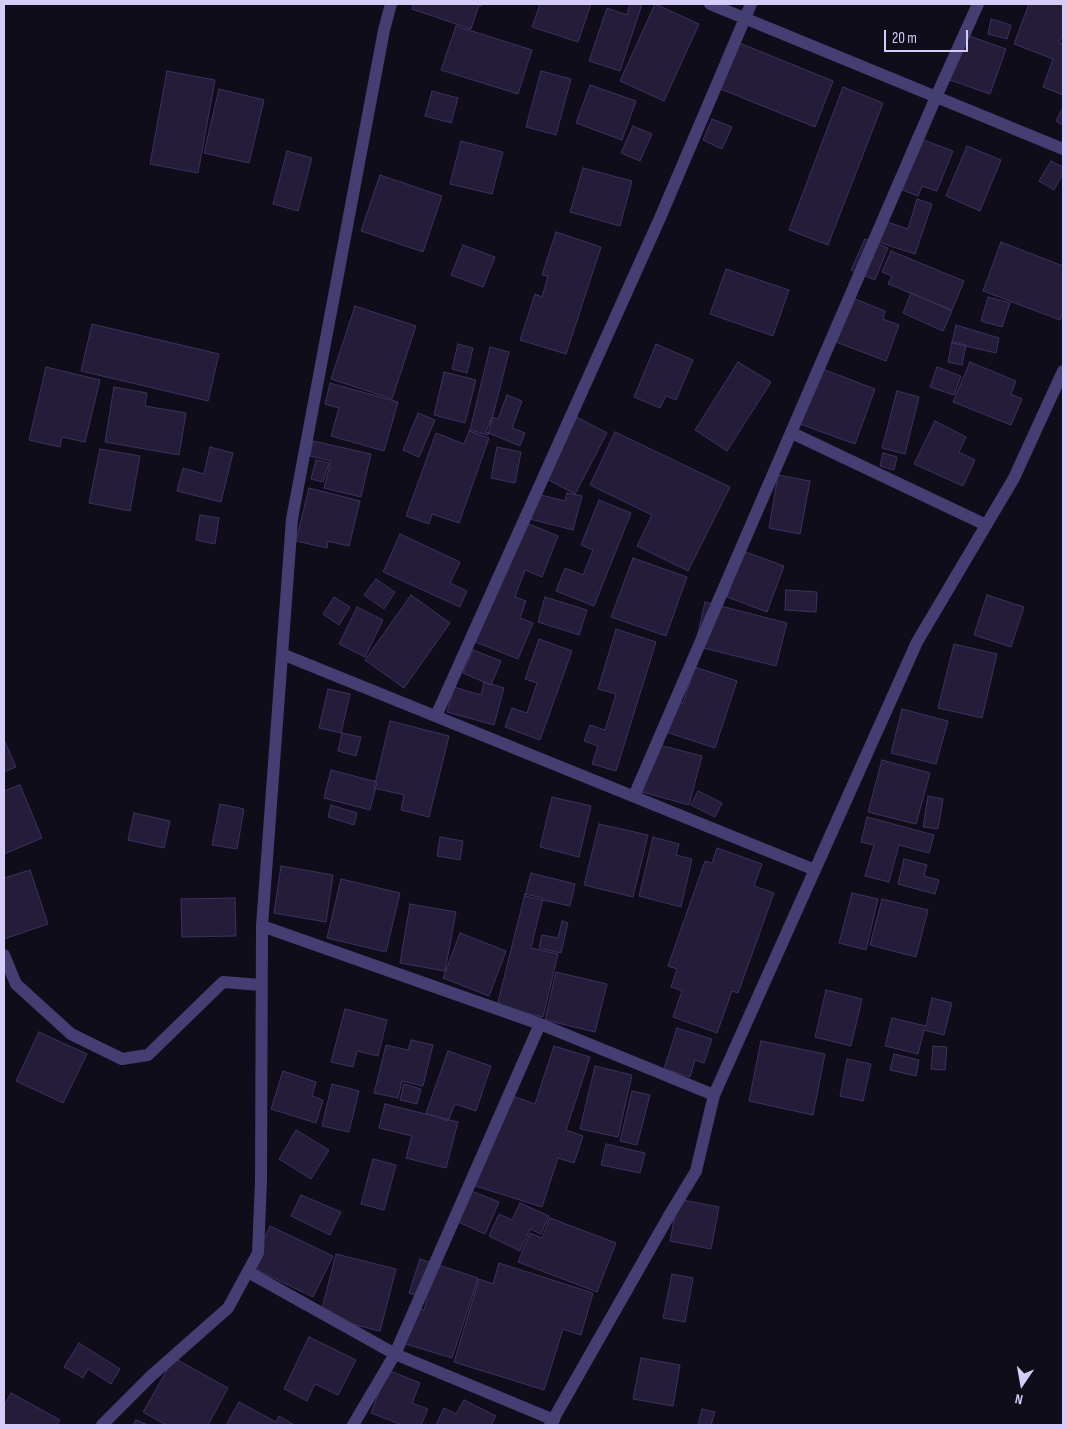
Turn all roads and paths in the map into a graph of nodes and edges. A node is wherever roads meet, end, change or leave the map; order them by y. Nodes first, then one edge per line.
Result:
1 (391, 4) edge
2 (710, 4) edge
3 (751, 4) edge
4 (978, 4) edge
5 (745, 18) junction
6 (936, 97) junction
7 (1063, 149) edge
8 (1063, 371) edge
9 (792, 433) junction
10 (986, 525) junction
11 (282, 654) junction
12 (436, 716) junction
13 (634, 796) junction
14 (815, 870) junction
15 (262, 926) junction
16 (4, 955) edge
17 (262, 984) junction
18 (540, 1024) junction
19 (714, 1095) junction
20 (248, 1272) junction
21 (395, 1354) junction
22 (552, 1422) edge
23 (102, 1425) edge
24 (354, 1425) edge

1 - 11 street
2 - 5 street
3 - 5 street
4 - 6 street
5 - 6 street
5 - 12 street
6 - 7 street
6 - 9 street
8 - 10 street
9 - 10 street
9 - 13 street
10 - 14 street
11 - 12 street
11 - 15 street
12 - 13 street
13 - 14 street
14 - 19 street
15 - 17 street
15 - 18 street
16 - 17 street
17 - 20 street
18 - 19 street
18 - 21 street
19 - 22 street
20 - 21 street
20 - 23 street
21 - 22 street
21 - 24 street

